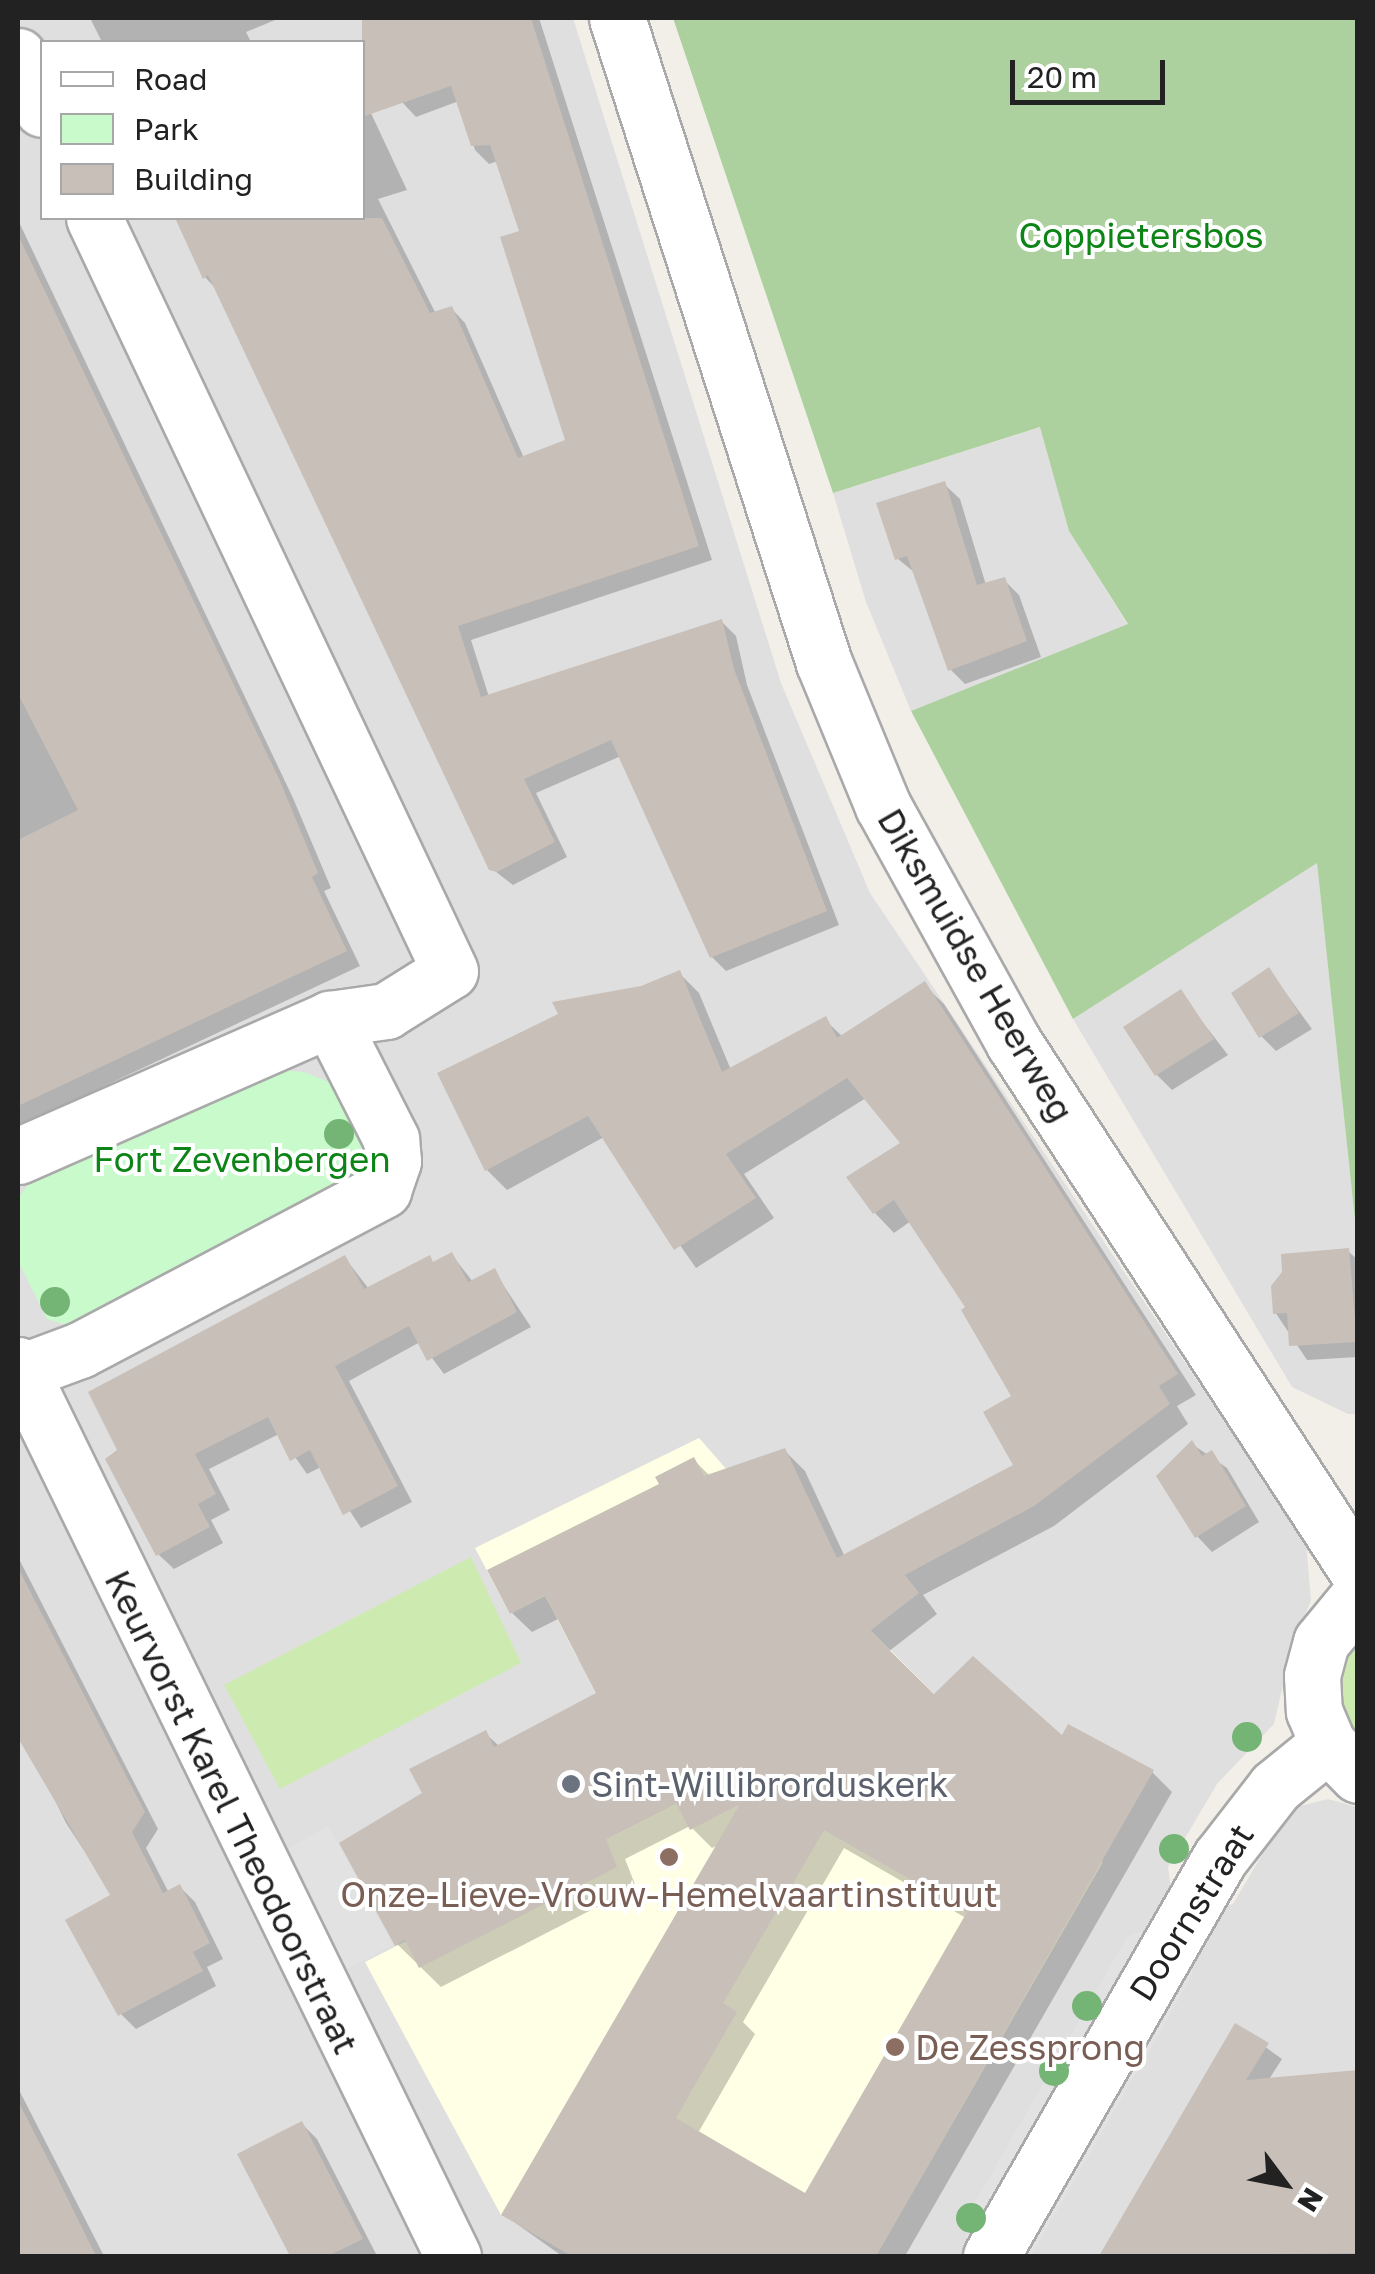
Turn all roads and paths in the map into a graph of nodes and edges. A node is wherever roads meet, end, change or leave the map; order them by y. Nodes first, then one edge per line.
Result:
1 (617, 18) edge
2 (18, 56) edge
3 (40, 105) edge
4 (95, 220) edge
5 (330, 1019) junction
6 (18, 1156) edge
7 (18, 1370) edge
8 (1358, 1572) edge
9 (1358, 1597) edge
10 (1343, 1760) edge
11 (453, 2256) edge
12 (991, 2256) edge

1 - 8 street, Diksmuidse Heerweg
2 - 3 street
4 - 5 street
5 - 6 street
5 - 7 street
7 - 11 street, Keurvorst Karel Theodoorstraat
9 - 10 street
10 - 12 street, Doornstraat

